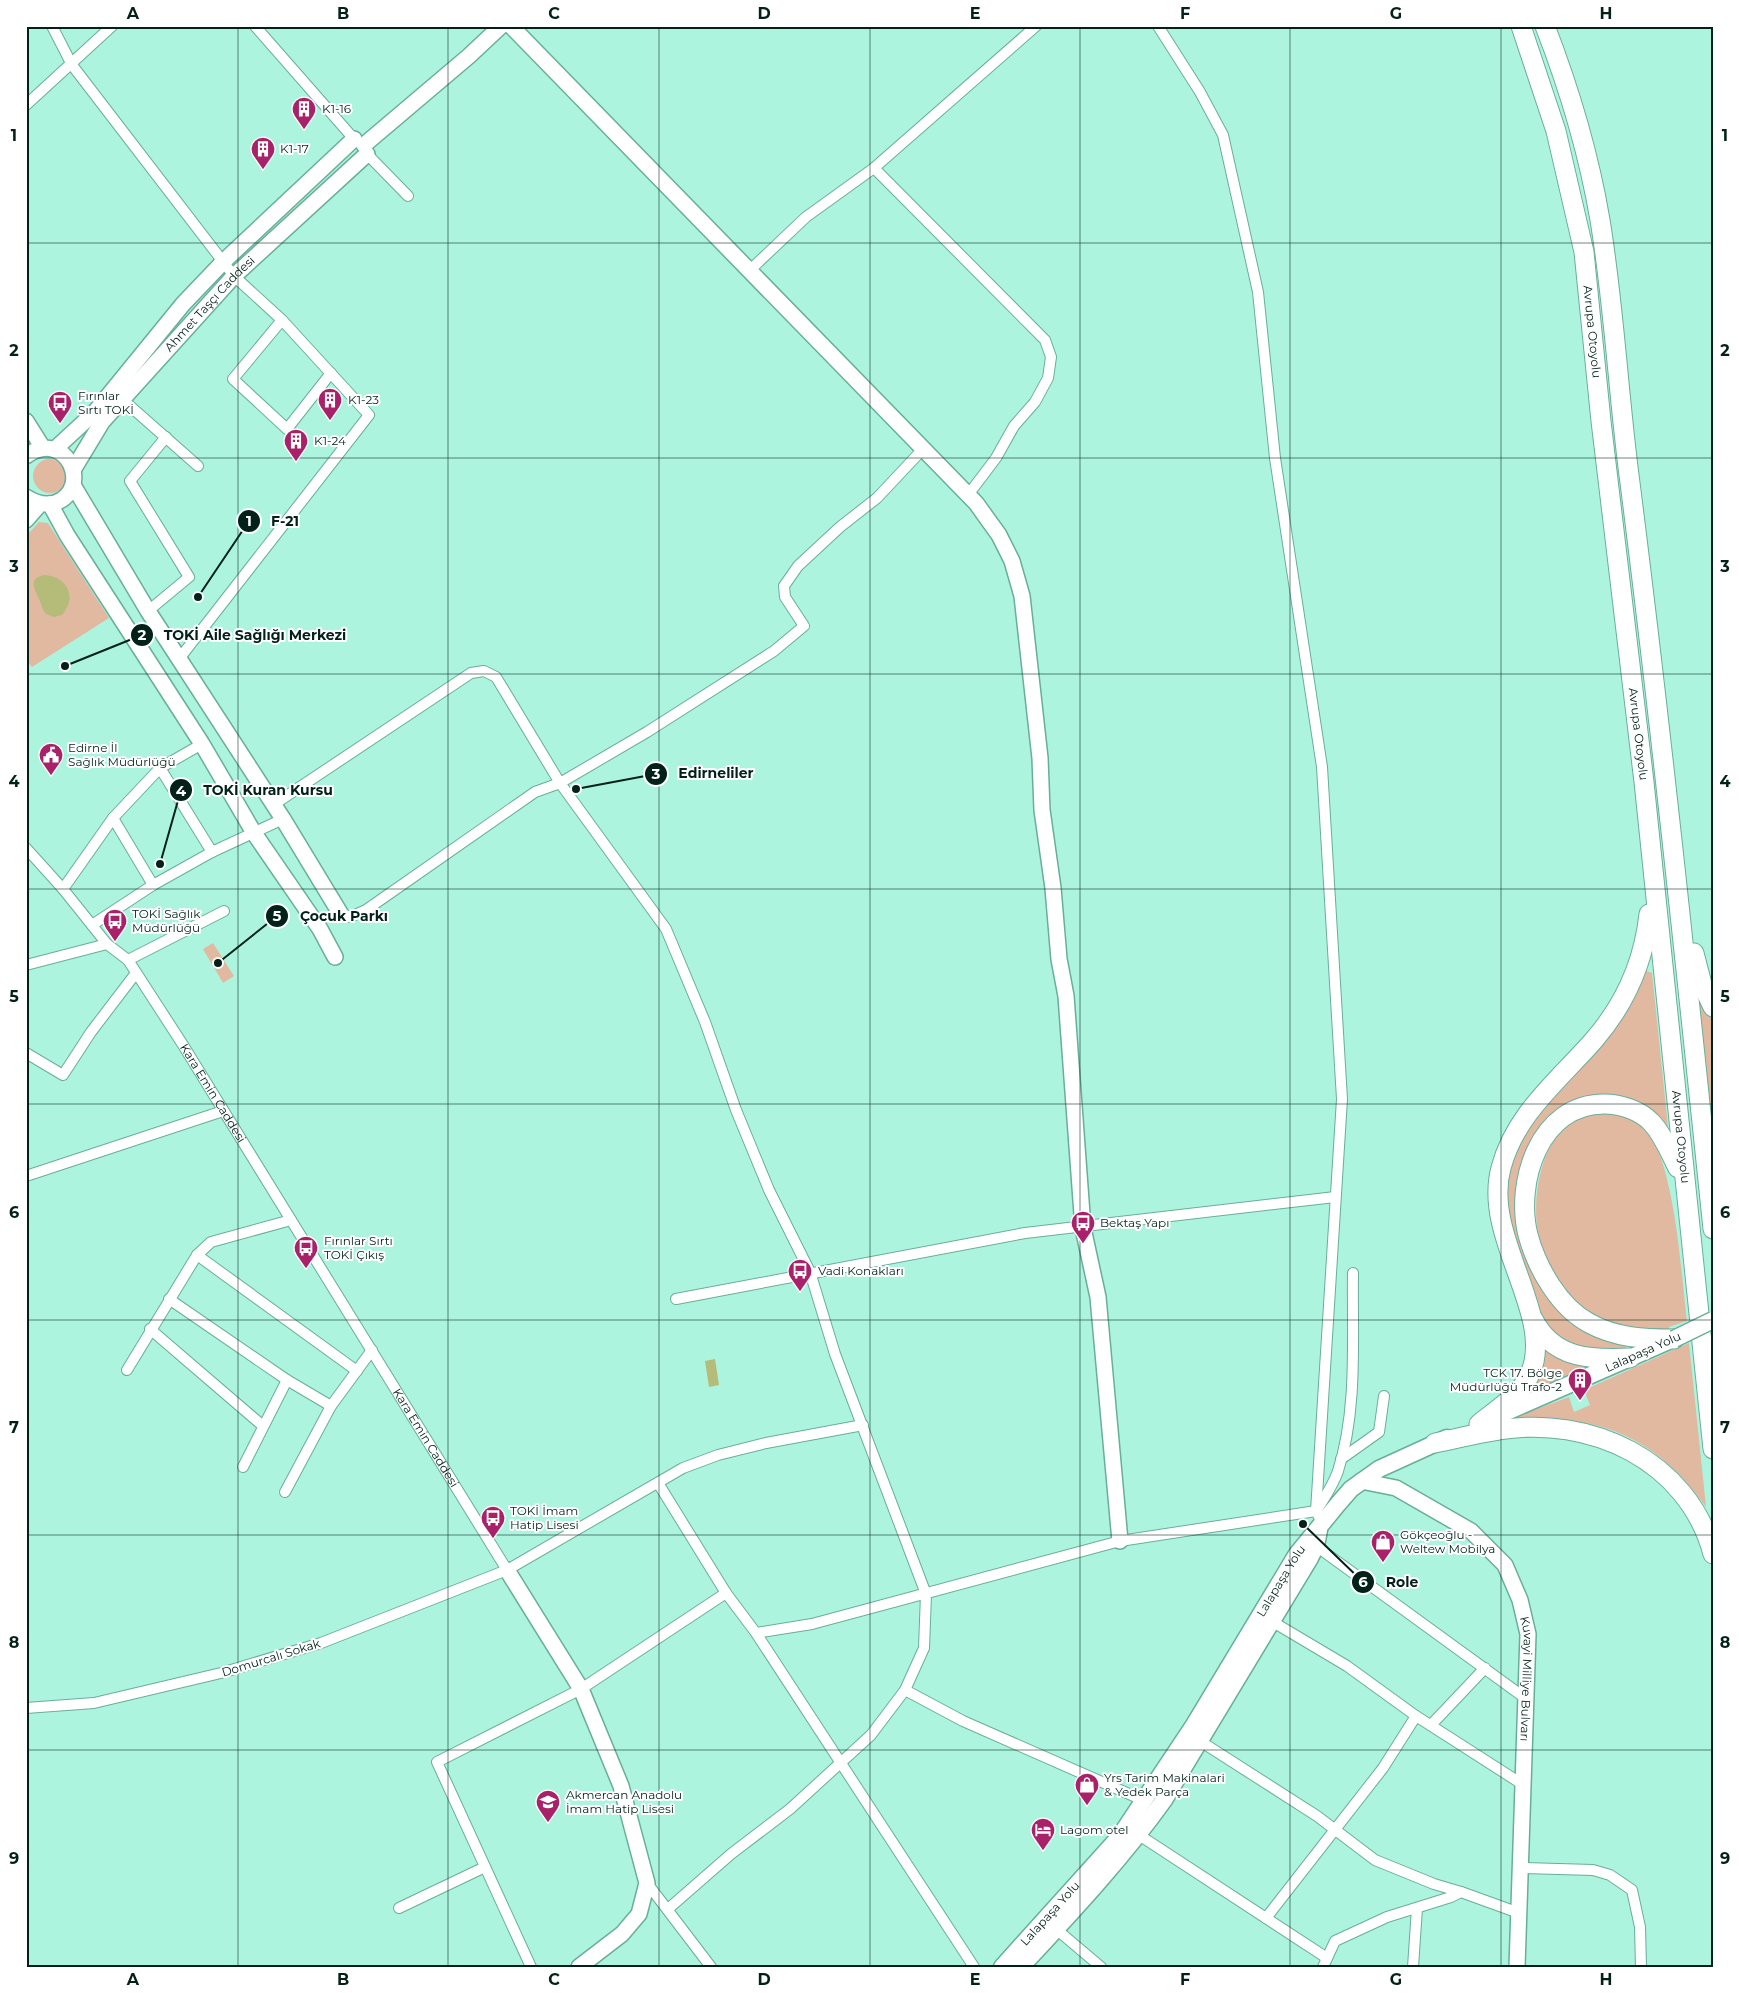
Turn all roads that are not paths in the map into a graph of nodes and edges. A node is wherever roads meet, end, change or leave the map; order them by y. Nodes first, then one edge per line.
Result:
1 (52, 26) edge
2 (112, 26) edge
3 (255, 26) edge
4 (501, 26) edge
5 (510, 26) edge
6 (1036, 26) edge
7 (1158, 26) edge
8 (1521, 26) edge
9 (1545, 26) edge
10 (72, 65) junction
11 (26, 105) edge
12 (362, 146) junction
13 (874, 168) junction
14 (408, 196) dead end
15 (224, 261) junction
16 (749, 271) junction
17 (234, 276) junction
18 (282, 320) junction
19 (331, 373) junction
20 (122, 399) junction
21 (26, 421) edge
22 (166, 437) junction
23 (49, 449) junction
24 (923, 449) junction
25 (26, 456) edge
26 (198, 466) dead end
27 (73, 478) junction
28 (968, 495) junction
29 (26, 497) edge
30 (45, 504) junction
31 (26, 520) edge
32 (148, 611) junction
33 (179, 660) junction
34 (202, 744) junction
35 (160, 768) junction
36 (560, 783) junction
37 (274, 805) junction
38 (112, 818) junction
39 (283, 820) junction
40 (254, 833) junction
41 (26, 848) edge
42 (212, 852) junction
43 (1652, 875) junction
44 (153, 885) junction
45 (63, 889) junction
46 (224, 911) dead end
47 (340, 913) joint
48 (1682, 924) junction
49 (92, 925) junction
50 (107, 944) junction
51 (335, 957) dead end
52 (128, 960) junction
53 (26, 965) edge
54 (136, 973) junction
55 (1713, 1007) edge
56 (26, 1053) edge
57 (223, 1111) junction
58 (26, 1176) edge
59 (1684, 1179) junction
60 (1335, 1197) junction
61 (291, 1220) junction
62 (1083, 1228) junction
63 (1713, 1229) edge
64 (197, 1255) junction
65 (810, 1272) junction
66 (1353, 1273) dead end
67 (169, 1299) junction
68 (676, 1299) dead end
69 (1529, 1311) junction
70 (1713, 1320) edge
71 (150, 1329) junction
72 (1674, 1339) junction
73 (372, 1350) junction
74 (1630, 1358) junction
75 (127, 1370) dead end
76 (357, 1371) junction
77 (287, 1380) junction
78 (1384, 1396) dead end
79 (331, 1406) junction
80 (1479, 1424) junction
81 (863, 1425) junction
82 (264, 1426) junction
83 (1435, 1443) junction
84 (1713, 1449) edge
85 (1341, 1459) junction
86 (243, 1467) dead end
87 (1361, 1481) junction
88 (658, 1483) junction
89 (285, 1492) dead end
90 (1318, 1528) junction
91 (1120, 1541) junction
92 (1713, 1554) edge
93 (506, 1570) junction
94 (726, 1593) junction
95 (926, 1594) junction
96 (1272, 1622) junction
97 (756, 1632) junction
98 (1485, 1668) junction
99 (581, 1689) junction
100 (905, 1690) junction
101 (1525, 1698) junction
102 (26, 1708) edge
103 (1416, 1716) junction
104 (1431, 1725) junction
105 (1200, 1741) junction
106 (841, 1764) junction
107 (1522, 1784) junction
108 (1145, 1800) junction
109 (1336, 1830) junction
110 (1139, 1835) junction
111 (485, 1867) junction
112 (1520, 1868) junction
113 (647, 1883) junction
114 (1461, 1892) junction
115 (399, 1908) dead end
116 (1417, 1908) junction
117 (668, 1910) junction
118 (1519, 1913) junction
119 (1266, 1918) junction
120 (1056, 1929) junction
121 (1325, 1962) edge
122 (531, 1967) edge
123 (579, 1967) edge
124 (711, 1967) edge
125 (974, 1967) edge
126 (1002, 1967) edge
127 (1021, 1967) edge
128 (1101, 1967) edge
129 (1412, 1967) edge
130 (1517, 1967) edge
131 (1641, 1967) edge

1 - 10 street
2 - 10 street
3 - 12 street
4 - 12 street
5 - 16 street
6 - 13 street
7 - 60 street
8 - 43 highway, Avrupa Otoyolu
9 - 48 highway, Avrupa Otoyolu
10 - 11 street
10 - 15 street
12 - 14 street
12 - 15 street, Ahmet Taşçı Caddesi
12 - 17 street, Ahmet Taşçı Caddesi
13 - 16 street
13 - 28 street
15 - 17 street
15 - 23 street, Ahmet Taşçı Caddesi
16 - 24 street
17 - 18 street
17 - 20 street, Ahmet Taşçı Caddesi
18 - 19 street
18 - 19 street
19 - 33 street
20 - 22 street
20 - 27 street, Ahmet Taşçı Caddesi
21 - 23 street
22 - 26 street
22 - 32 street
23 - 25 street, Ahmet Taşçı Caddesi
23 - 27 street
24 - 28 street
24 - 36 street
27 - 30 street, Ahmet Taşçı Caddesi
27 - 32 street
28 - 62 street
29 - 30 street
30 - 31 street
30 - 34 street
32 - 33 street
33 - 37 street
34 - 35 street
34 - 40 street
35 - 38 street
35 - 42 street
36 - 37 street
36 - 47 street
36 - 65 street
37 - 39 street
38 - 44 street
38 - 45 street
39 - 40 street
39 - 47 street
40 - 42 street
40 - 51 street
41 - 45 street, Kara Emin Caddesi
42 - 44 street
43 - 59 highway, Avrupa Otoyolu
43 - 69 highway
44 - 49 street
45 - 49 street, Kara Emin Caddesi
46 - 52 street
48 - 55 highway
48 - 63 highway, Avrupa Otoyolu
49 - 50 street, Kara Emin Caddesi
50 - 52 street, Kara Emin Caddesi
50 - 53 street
52 - 54 street, Kara Emin Caddesi
54 - 56 street
54 - 57 street, Kara Emin Caddesi
57 - 58 street
57 - 61 street, Kara Emin Caddesi
59 - 72 highway
59 - 84 highway, Avrupa Otoyolu
60 - 62 street
60 - 90 street
61 - 64 street
61 - 73 street, Kara Emin Caddesi
62 - 65 street
62 - 91 street
64 - 67 street
64 - 76 street
65 - 68 street
65 - 81 street
66 - 85 street
67 - 71 street
67 - 77 street
69 - 74 highway
69 - 80 highway
70 - 72 main road, Lalapaşa Yolu, bridge
71 - 75 street
71 - 82 street
72 - 74 main road, Lalapaşa Yolu
73 - 76 street
73 - 93 street, Kara Emin Caddesi
74 - 80 main road, Lalapaşa Yolu
76 - 79 street
77 - 79 street
77 - 82 street
78 - 85 street
79 - 89 street
80 - 83 main road, Lalapaşa Yolu
81 - 88 street, Domurcalı Sokak
81 - 95 street
82 - 86 street
83 - 87 main road, Lalapaşa Yolu
83 - 92 highway
85 - 90 street
87 - 90 main road, Lalapaşa Yolu
87 - 101 street, Kuvayi Milliye Bulvarı
88 - 93 street, Domurcalı Sokak
88 - 94 street
90 - 91 street
90 - 96 main road, Lalapaşa Yolu
90 - 98 street
90 - 108 main road, Lalapaşa Yolu
91 - 95 street
93 - 99 street, Kara Emin Caddesi
93 - 102 street, Domurcalı Sokak
94 - 97 street
94 - 99 street
95 - 97 street
95 - 100 street
96 - 103 street
96 - 105 main road, Lalapaşa Yolu
97 - 106 street
98 - 101 street
98 - 104 street
99 - 111 street
99 - 113 street, Kara Emin Caddesi
100 - 106 street
100 - 108 street
101 - 107 street, Kuvayi Milliye Bulvarı
103 - 104 street
103 - 109 street
104 - 107 street
105 - 109 street
105 - 110 main road, Lalapaşa Yolu
106 - 117 street
106 - 125 street
107 - 112 street, Kuvayi Milliye Bulvarı
108 - 126 main road, Lalapaşa Yolu
109 - 114 street
109 - 119 street
110 - 119 street
110 - 120 main road, Lalapaşa Yolu
111 - 115 street
111 - 122 street
112 - 118 street, Kuvayi Milliye Bulvarı
112 - 131 street
113 - 117 street
113 - 123 street, Kara Emin Caddesi
114 - 116 street
114 - 118 street
116 - 121 street
116 - 129 street
117 - 124 street
118 - 130 street, Kuvayi Milliye Bulvarı
119 - 121 street
120 - 127 main road, Lalapaşa Yolu
120 - 128 street

